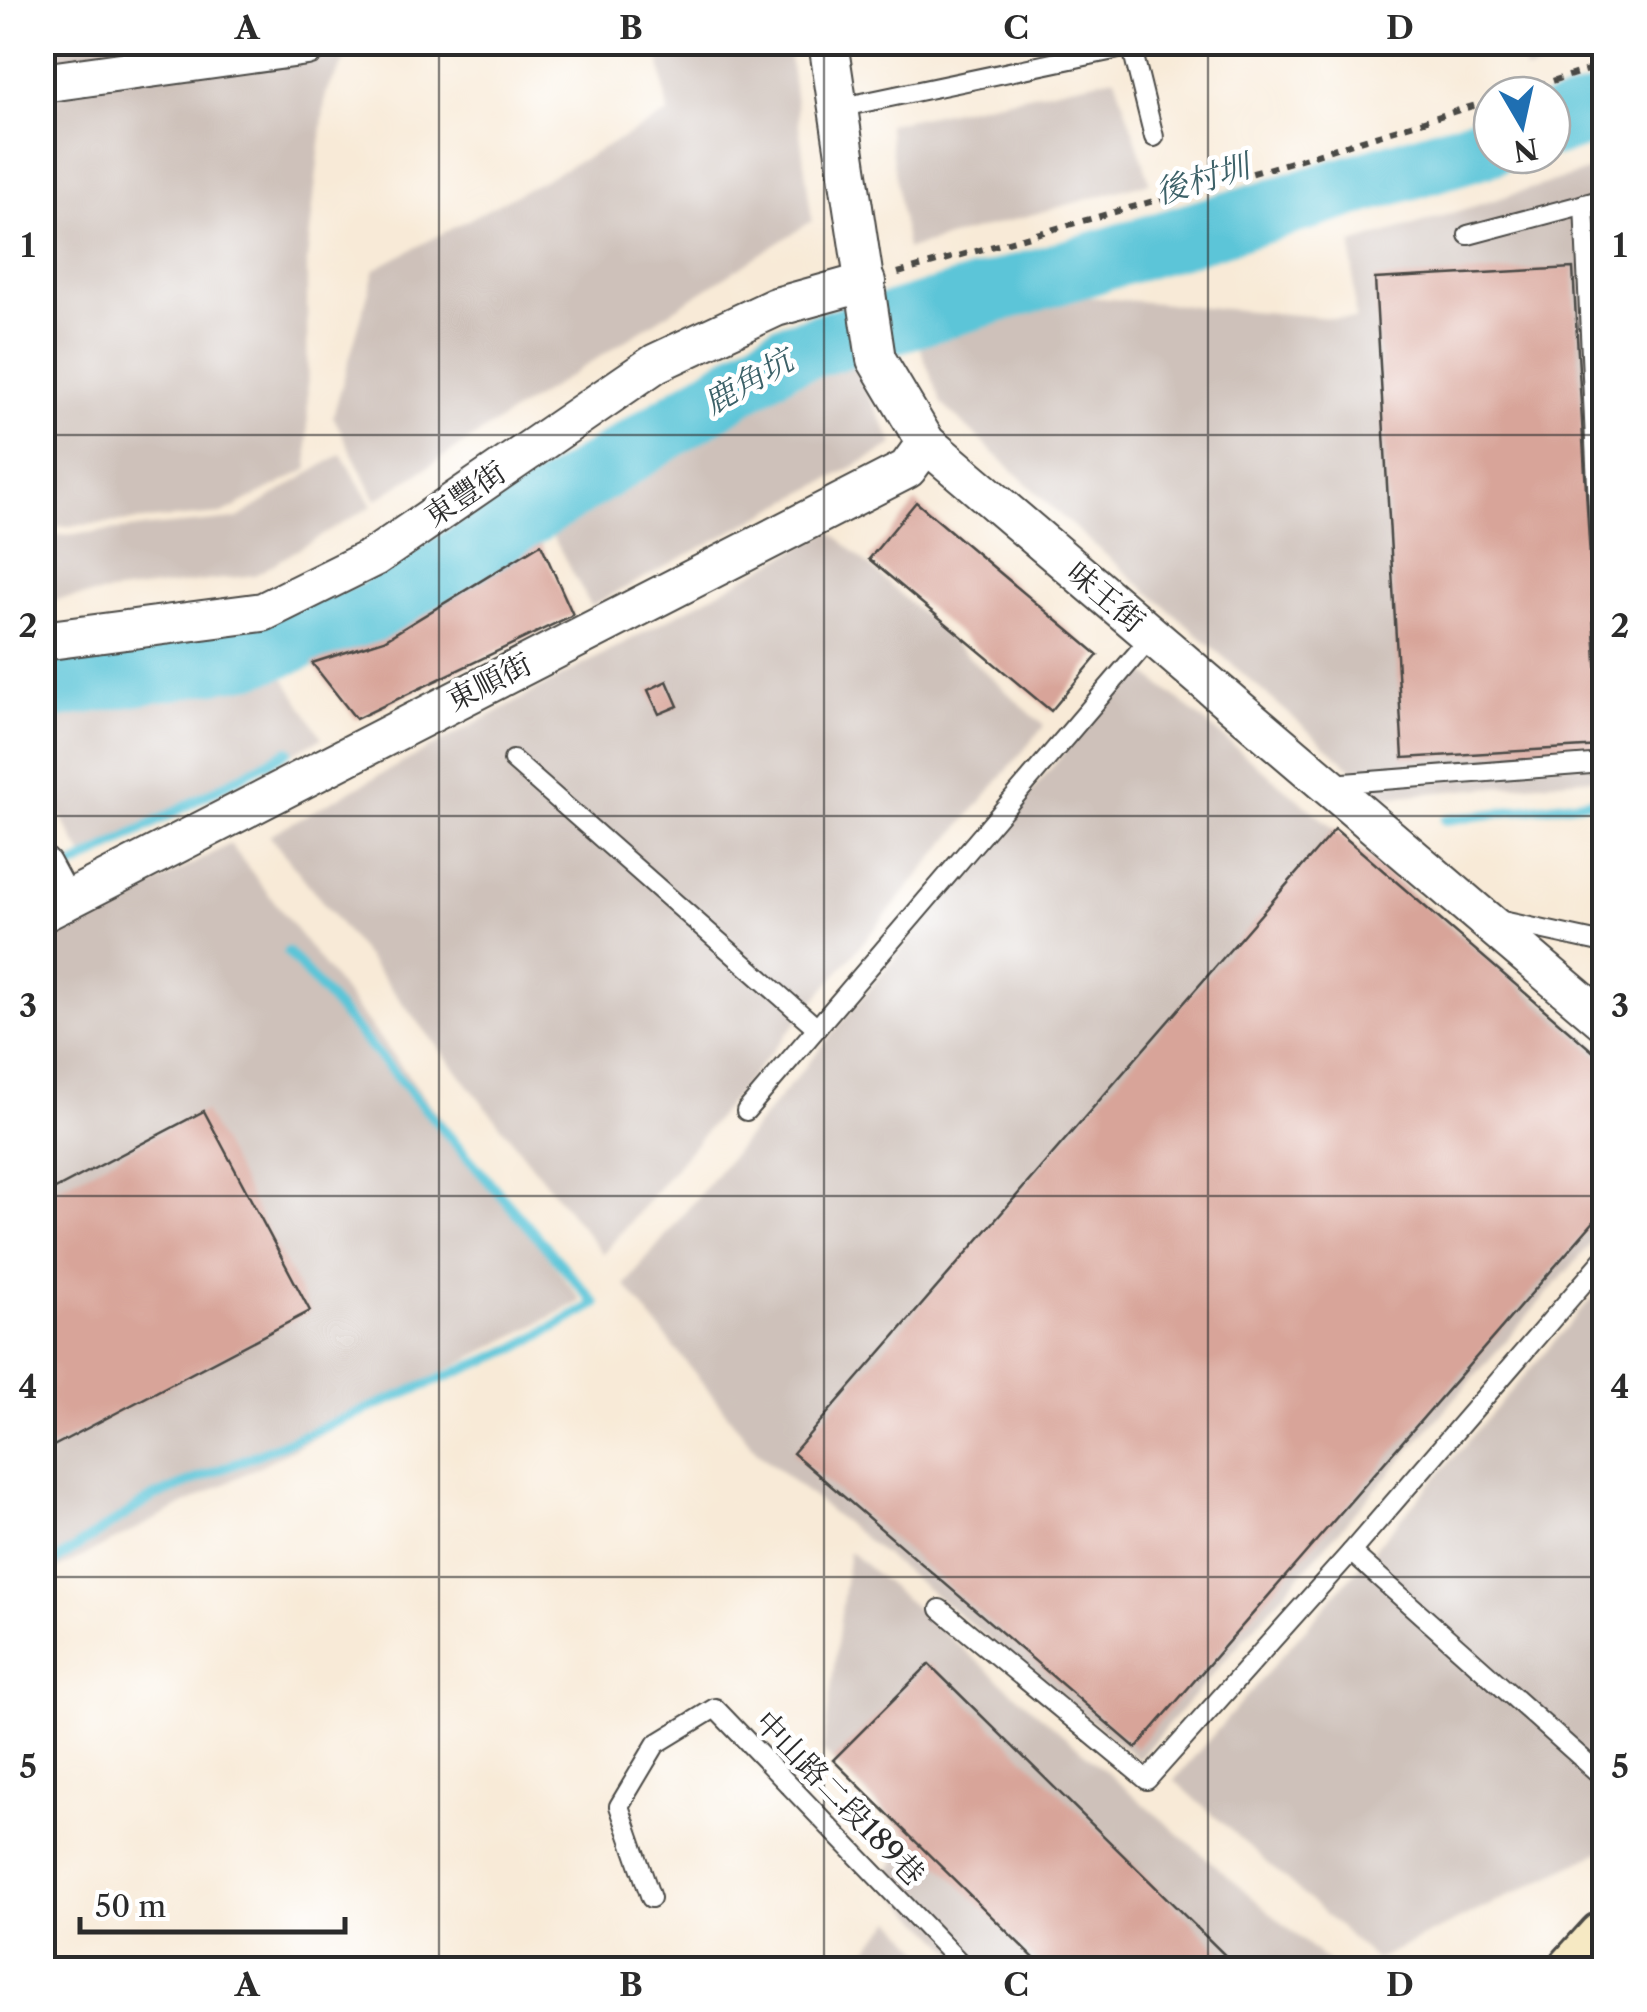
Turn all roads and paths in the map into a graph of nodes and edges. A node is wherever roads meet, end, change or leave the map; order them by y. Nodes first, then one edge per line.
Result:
1 (312, 42) edge
2 (828, 42) edge
3 (1152, 42) edge
4 (1132, 48) junction
5 (1604, 65) edge
6 (1572, 75) edge
7 (42, 82) edge
8 (1472, 106) edge
9 (838, 108) junction
10 (1154, 137) dead end
11 (1604, 199) edge
12 (1584, 204) junction
13 (1468, 235) dead end
14 (866, 283) junction
15 (926, 443) junction
16 (1604, 635) edge
17 (1152, 636) junction
18 (42, 642) edge
19 (513, 760) dead end
20 (1604, 763) edge
21 (1325, 784) junction
22 (42, 866) edge
23 (52, 908) edge
24 (1480, 916) junction
25 (1604, 943) edge
26 (1604, 1021) edge
27 (817, 1028) junction
28 (746, 1111) dead end
29 (1604, 1259) edge
30 (1352, 1552) junction
31 (940, 1609) dead end
32 (1604, 1778) edge
33 (651, 1898) dead end
34 (1604, 1938) edge
35 (967, 1970) edge
36 (1575, 1970) edge

1 - 7 street
2 - 9 street, 味王街
3 - 4 lane
4 - 9 lane
4 - 10 lane
5 - 6 path
8 - 14 path
9 - 14 street, 味王街
11 - 12 lane
12 - 13 lane
12 - 16 lane
14 - 15 street, 味王街
14 - 18 street, 東豐街
15 - 17 street, 味王街
15 - 23 street, 東順街
17 - 21 street, 味王街
17 - 27 lane
19 - 27 lane
20 - 21 lane
21 - 24 street, 味王街
22 - 23 street
24 - 25 lane
24 - 26 street, 味王街
27 - 28 lane
29 - 30 lane
30 - 31 lane
30 - 32 lane
33 - 35 lane, 中山路二段189巷
34 - 36 main road

